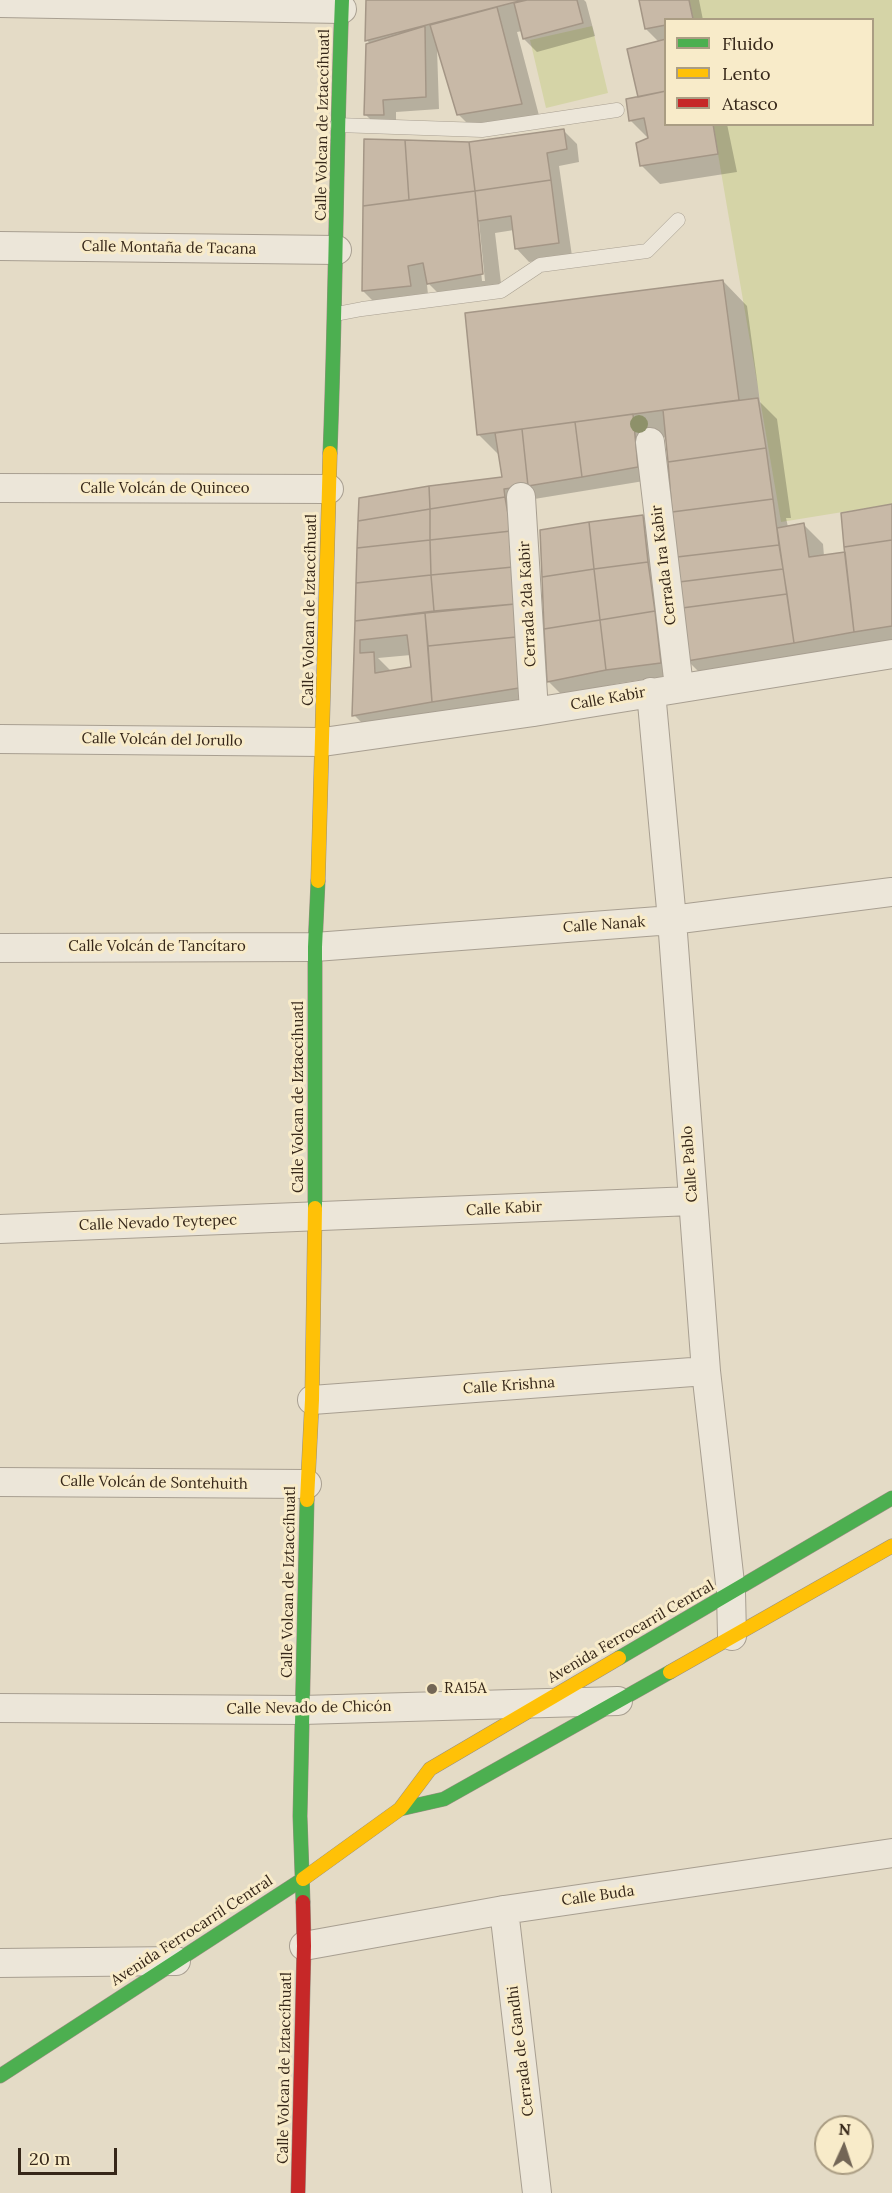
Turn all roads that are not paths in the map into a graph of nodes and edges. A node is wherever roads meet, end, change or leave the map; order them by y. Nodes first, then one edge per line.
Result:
1 (0, 3) edge
2 (342, 5) edge
3 (617, 110) dead end
4 (337, 125) junction
5 (678, 220) dead end
6 (0, 246) edge
7 (337, 250) junction
8 (336, 314) junction
9 (650, 442) dead end
10 (0, 488) edge
11 (329, 489) junction
12 (521, 497) dead end
13 (892, 654) edge
14 (679, 687) junction
15 (651, 692) junction
16 (534, 711) junction
17 (0, 739) edge
18 (323, 742) junction
19 (892, 892) edge
20 (672, 920) junction
21 (315, 947) junction
22 (0, 948) edge
23 (692, 1201) junction
24 (315, 1218) junction
25 (0, 1229) edge
26 (706, 1371) junction
27 (312, 1400) junction
28 (0, 1482) edge
29 (307, 1485) junction
30 (892, 1498) edge
31 (892, 1546) edge
32 (731, 1592) junction
33 (732, 1636) junction
34 (618, 1701) junction
35 (542, 1703) junction
36 (0, 1708) edge
37 (302, 1710) junction
38 (400, 1809) junction
39 (892, 1853) edge
40 (303, 1879) junction
41 (504, 1910) junction
42 (304, 1946) junction
43 (176, 1961) junction
44 (0, 1964) edge
45 (0, 2076) edge
46 (298, 2193) edge
47 (537, 2193) edge

1 - 2 street
2 - 4 street, Calle Volcan de Iztaccíhuatl
3 - 4 lane
4 - 7 street, Calle Volcan de Iztaccíhuatl
5 - 8 lane
6 - 7 street, Calle Montaña de Tacana
7 - 8 street, Calle Volcan de Iztaccíhuatl
8 - 11 street, Calle Volcan de Iztaccíhuatl
9 - 14 street, Cerrada 1ra Kabir
10 - 11 street, Calle Volcán de Quinceo
11 - 18 street, Calle Volcan de Iztaccíhuatl
12 - 16 street, Cerrada 2da Kabir
13 - 14 street, Calle Kabir
14 - 15 street, Calle Kabir
15 - 16 street, Calle Kabir
15 - 20 street, Calle Pablo
16 - 18 street, Calle Kabir
17 - 18 street, Calle Volcán del Jorullo
18 - 21 street, Calle Volcan de Iztaccíhuatl
19 - 20 street, Calle Nanak
20 - 21 street, Calle Nanak
20 - 23 street, Calle Pablo
21 - 22 street, Calle Volcán de Tancítaro
21 - 24 street, Calle Volcan de Iztaccíhuatl
23 - 24 street, Calle Kabir
23 - 26 street, Calle Pablo
24 - 25 street, Calle Nevado Teytepec
24 - 27 street, Calle Volcan de Iztaccíhuatl
26 - 27 street, Calle Krishna
26 - 32 street, Calle Pablo
27 - 29 street, Calle Volcan de Iztaccíhuatl
28 - 29 street, Calle Volcán de Sontehuith
29 - 37 street, Calle Volcan de Iztaccíhuatl
30 - 32 street, Avenida Ferrocarril Central
31 - 33 street, Avenida Ferrocarril Central
32 - 33 street, Calle Pablo
32 - 35 street, Avenida Ferrocarril Central
33 - 34 street, Avenida Ferrocarril Central
34 - 35 street, Calle Nevado de Chicón
34 - 38 street, Avenida Ferrocarril Central
35 - 37 street, Calle Nevado de Chicón
35 - 38 street, Avenida Ferrocarril Central
36 - 37 street, Calle Nevado de Chicón
37 - 40 street, Calle Volcan de Iztaccíhuatl
38 - 40 street, Avenida Ferrocarril Central
39 - 41 street, Calle Buda
40 - 42 street, Calle Volcan de Iztaccíhuatl
40 - 43 street, Avenida Ferrocarril Central
41 - 42 street, Calle Buda
41 - 47 street, Cerrada de Gandhi
42 - 46 street, Calle Volcan de Iztaccíhuatl
43 - 44 street
43 - 45 street, Avenida Ferrocarril Central

